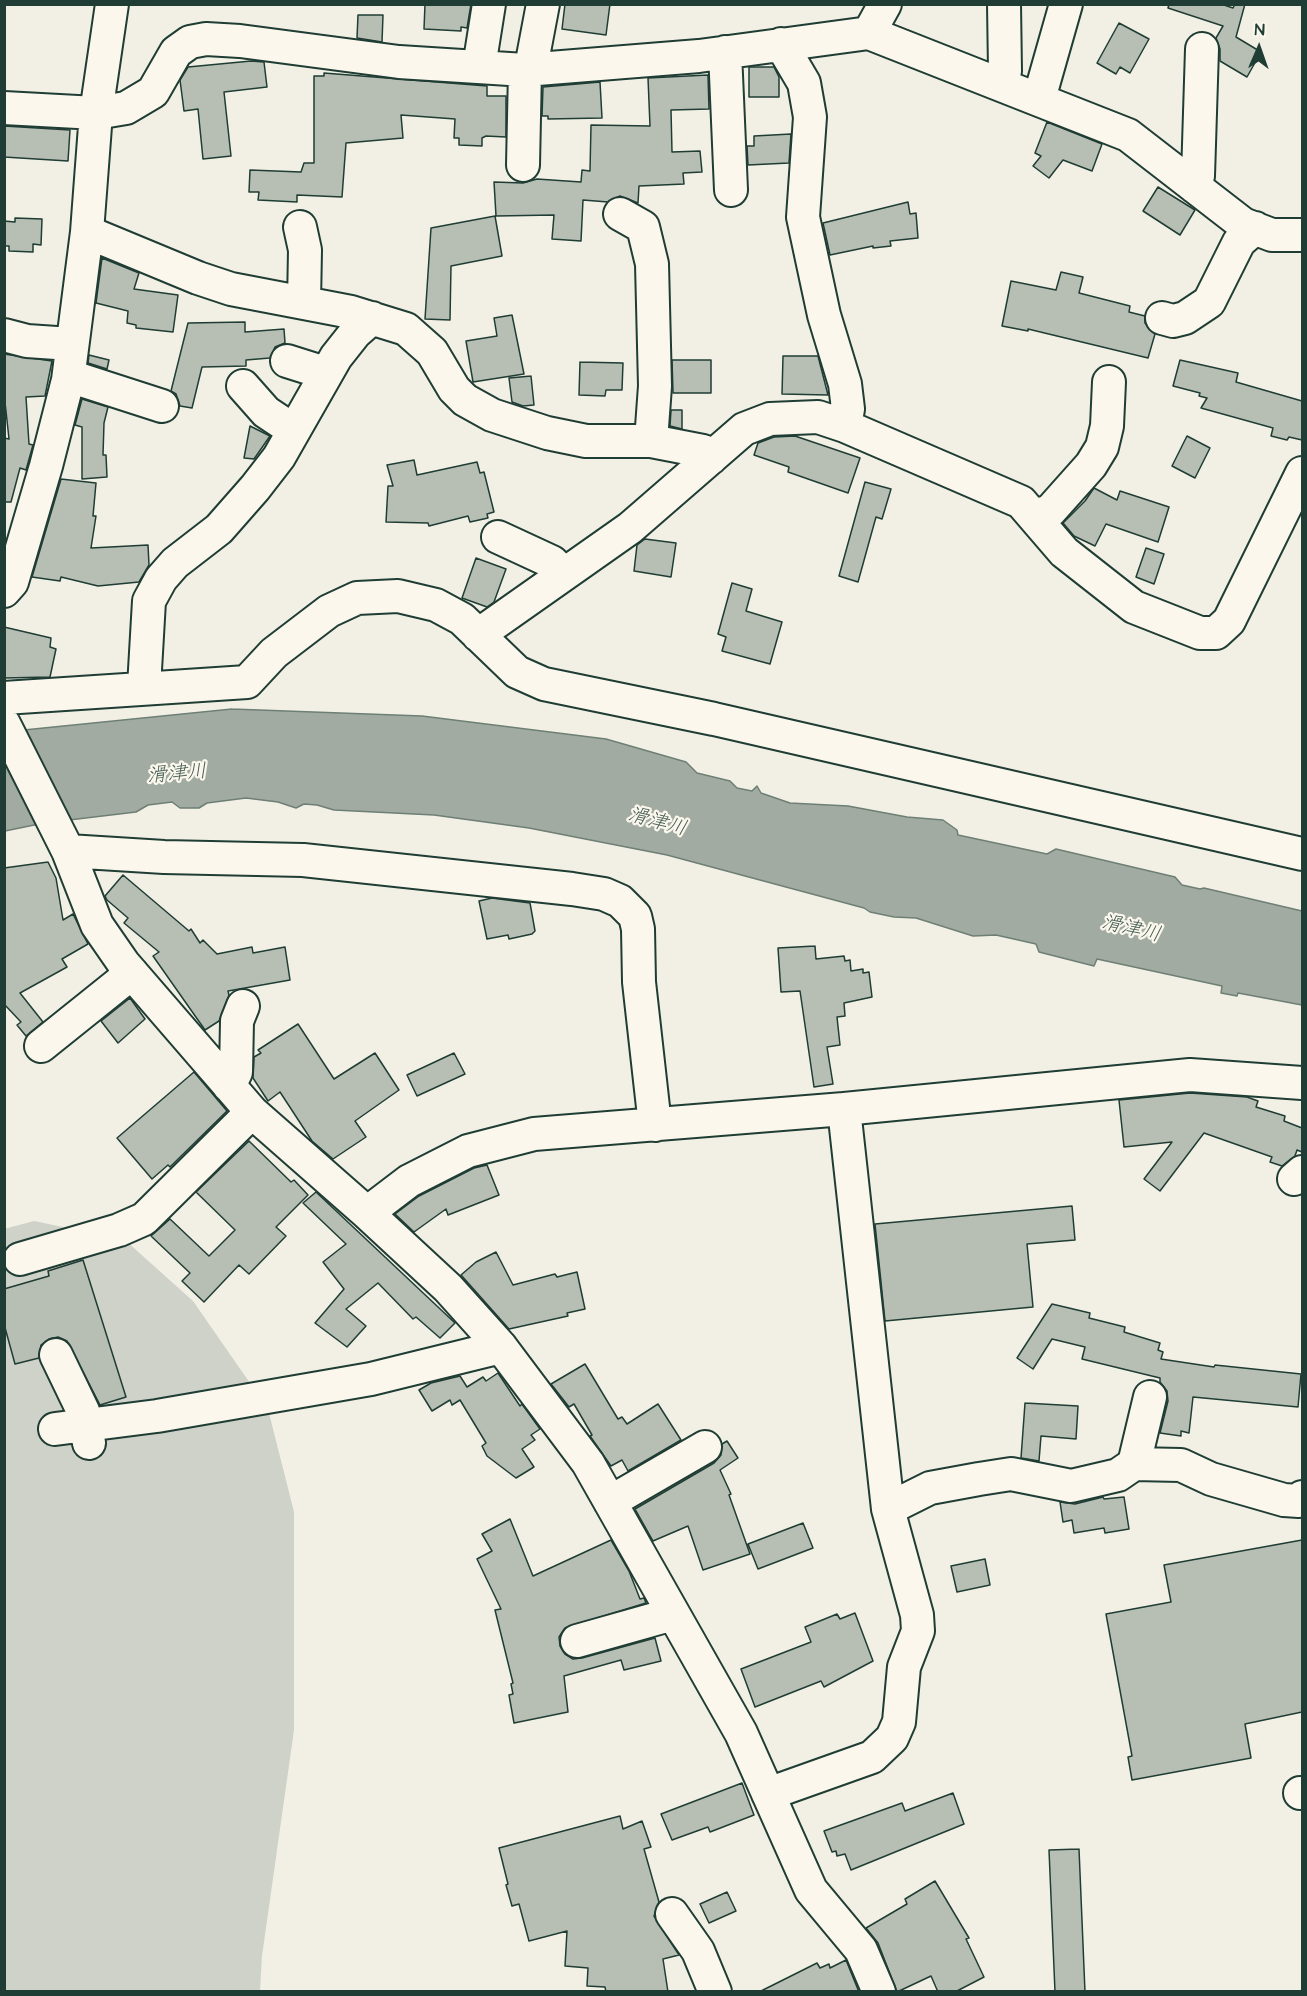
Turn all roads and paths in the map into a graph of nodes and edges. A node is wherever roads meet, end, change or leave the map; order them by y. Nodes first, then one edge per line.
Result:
1 (112, 4) edge
2 (489, 4) edge
3 (543, 4) edge
4 (885, 4) edge
5 (1004, 4) edge
6 (1066, 4) edge
7 (869, 33) junction
8 (781, 44) junction
9 (1202, 49) dead end
10 (725, 52) junction
11 (479, 67) junction
12 (525, 70) junction
13 (1001, 85) junction
14 (1039, 99) junction
15 (4, 108) edge
16 (96, 113) junction
17 (523, 165) dead end
18 (1195, 187) junction
19 (731, 190) dead end
20 (620, 214) dead end
21 (300, 227) dead end
22 (1255, 228) junction
23 (87, 232) junction
24 (1302, 235) edge
25 (304, 303) junction
26 (372, 318) junction
27 (1162, 318) dead end
28 (4, 335) edge
29 (71, 344) junction
30 (287, 361) dead end
31 (325, 374) junction
32 (69, 376) junction
33 (1109, 382) dead end
34 (243, 386) dead end
35 (162, 406) dead end
36 (845, 426) junction
37 (293, 430) junction
38 (651, 441) junction
39 (711, 458) junction
40 (1302, 473) edge
41 (1034, 516) junction
42 (498, 537) dead end
43 (564, 574) junction
44 (4, 591) edge
45 (478, 636) junction
46 (144, 687) junction
47 (4, 698) edge
48 (4, 724) edge
49 (66, 847) junction
50 (1302, 854) edge
51 (132, 973) junction
52 (243, 1006) dead end
53 (41, 1046) dead end
54 (1302, 1083) edge
55 (229, 1086) junction
56 (844, 1109) junction
57 (252, 1112) junction
58 (656, 1125) junction
59 (367, 1213) junction
60 (20, 1259) dead end
61 (501, 1347) junction
62 (56, 1355) dead end
63 (1150, 1397) dead end
64 (55, 1429) dead end
65 (88, 1435) junction
66 (705, 1447) dead end
67 (1134, 1464) junction
68 (1302, 1497) edge
69 (610, 1502) junction
70 (888, 1509) junction
71 (673, 1614) junction
72 (578, 1641) dead end
73 (768, 1794) junction
74 (672, 1914) dead end
75 (715, 1992) edge
76 (879, 1992) edge

1 - 16 street
2 - 11 street
3 - 12 street
4 - 7 street
5 - 13 street
6 - 14 street
7 - 8 street
7 - 13 street
8 - 10 street
8 - 36 street
9 - 18 street
10 - 12 street
10 - 19 street
11 - 12 street
11 - 16 street
12 - 17 street
13 - 14 street
14 - 18 street
15 - 16 street
16 - 23 street
18 - 22 street
20 - 38 street
21 - 25 street
22 - 24 street
22 - 27 street
23 - 25 street
23 - 29 street
25 - 26 street
26 - 31 street
26 - 38 street
28 - 29 street
29 - 32 street
30 - 31 street
31 - 37 street
32 - 35 street
32 - 44 street
33 - 41 street
34 - 37 street
36 - 39 street
36 - 41 street
37 - 46 street
38 - 39 street
39 - 43 street
40 - 41 street
42 - 43 street
43 - 45 street
45 - 46 street
45 - 50 street
46 - 47 street
48 - 49 street
49 - 51 street
49 - 58 street
51 - 53 street
51 - 55 street
52 - 55 street
54 - 56 street
55 - 57 street
56 - 58 street
56 - 70 street
57 - 59 street
57 - 60 street
58 - 59 street
59 - 61 street
61 - 65 street
61 - 69 street
62 - 65 street
63 - 67 street
64 - 65 street
66 - 69 street
67 - 68 street
67 - 70 street
69 - 71 street
70 - 73 street
71 - 72 street
71 - 73 street
73 - 76 street
74 - 75 street

